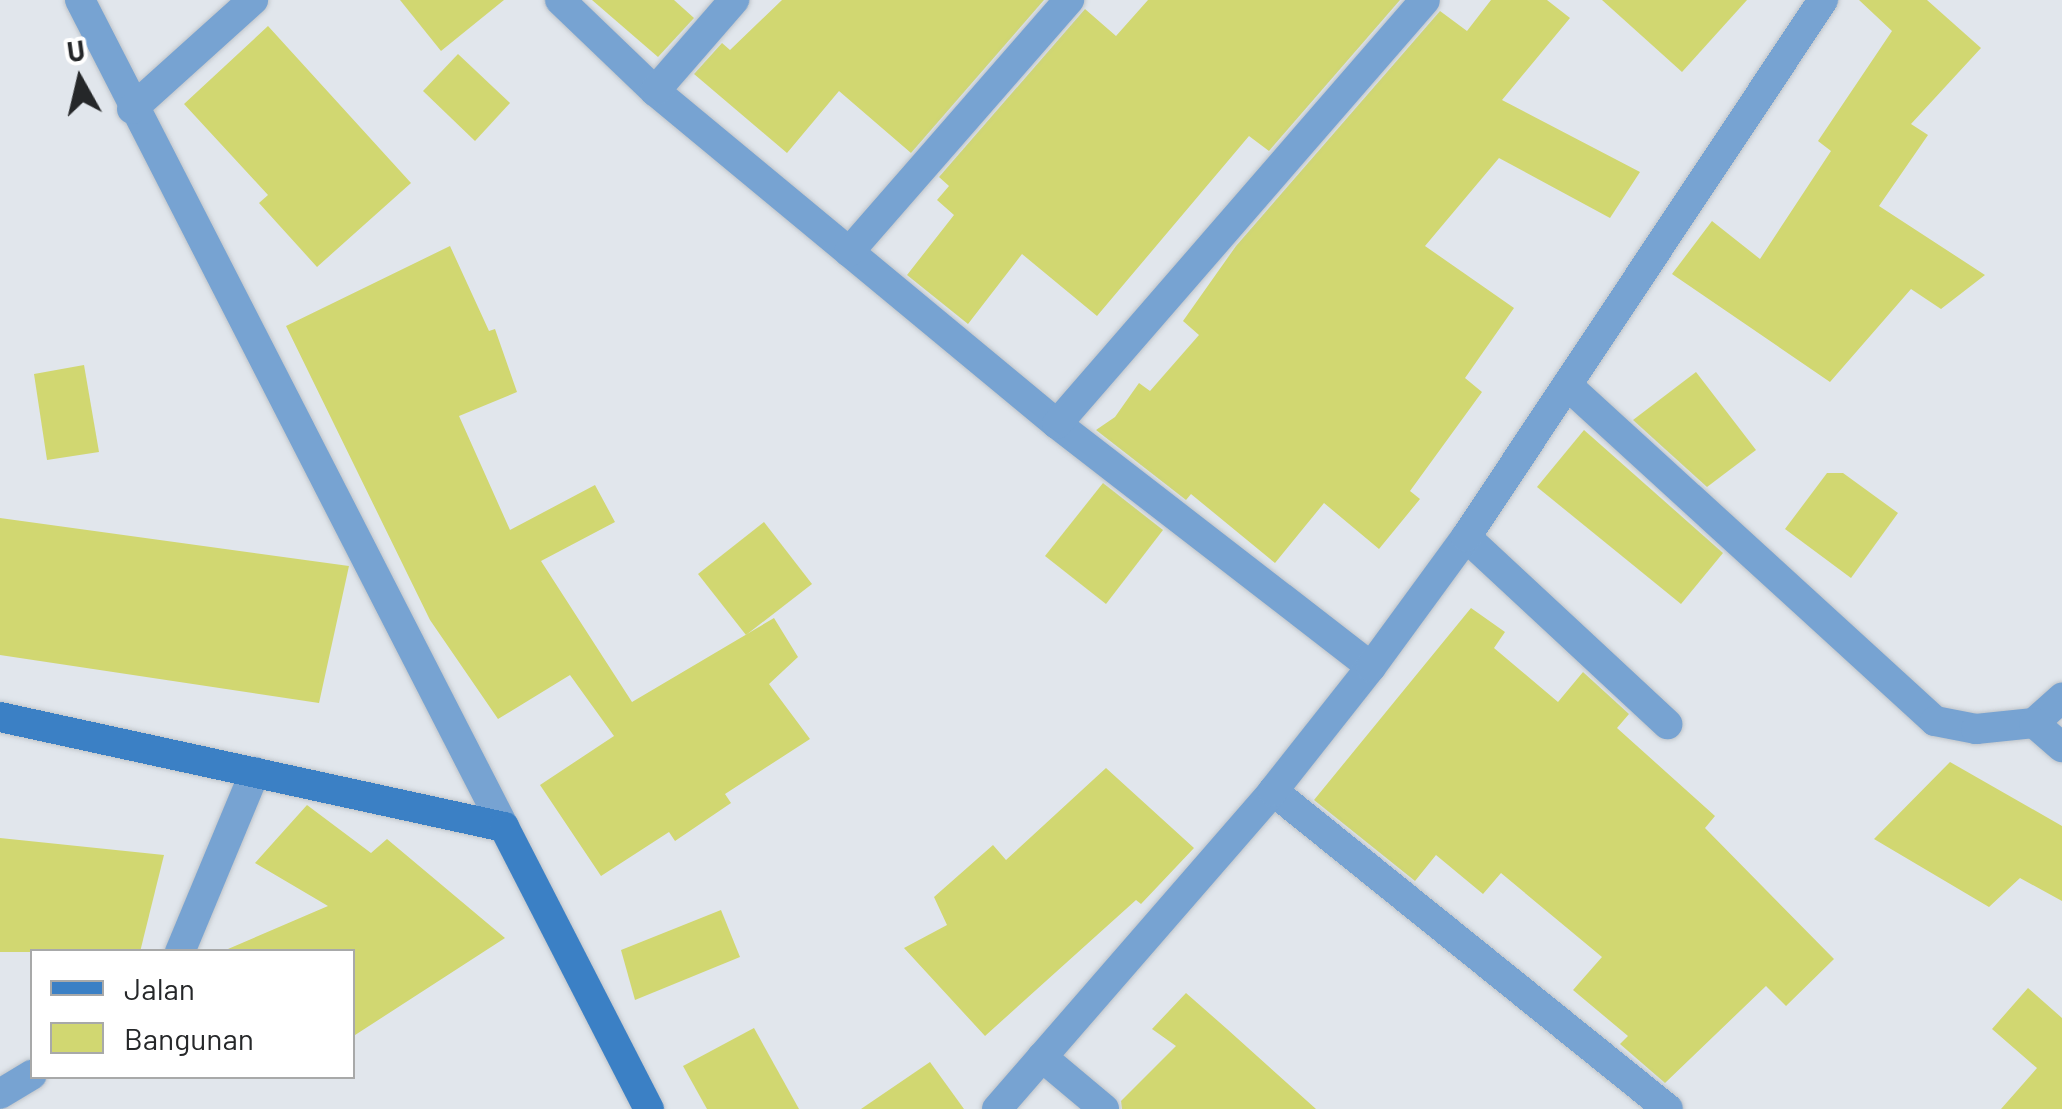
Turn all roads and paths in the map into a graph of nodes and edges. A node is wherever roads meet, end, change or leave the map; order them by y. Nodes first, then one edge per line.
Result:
1 (80, 0) edge
2 (252, 0) edge
3 (560, 0) edge
4 (734, 0) edge
5 (1069, 0) edge
6 (1426, 0) edge
7 (1823, 0) edge
8 (655, 91) junction
9 (132, 109) junction
10 (849, 252) junction
11 (1567, 385) junction
12 (1058, 424) junction
13 (1466, 537) junction
14 (1371, 667) junction
15 (2062, 698) edge
16 (0, 716) edge
17 (2034, 723) junction
18 (1667, 724) dead end
19 (2062, 747) edge
20 (256, 772) junction
21 (1273, 791) junction
22 (504, 827) junction
23 (181, 949) edge
24 (1042, 1057) junction
25 (30, 1076) edge
26 (0, 1094) edge
27 (650, 1109) edge
28 (996, 1109) edge
29 (1104, 1109) edge
30 (1668, 1109) edge

1 - 9 street
2 - 9 street
3 - 8 street
4 - 8 street
5 - 10 street
6 - 12 street
7 - 11 street
8 - 10 street
9 - 22 street
10 - 12 street
11 - 13 street
11 - 17 street
12 - 14 street
13 - 14 street
13 - 18 street
14 - 21 street
15 - 17 street
16 - 20 street
17 - 19 street
20 - 22 street
20 - 23 street
21 - 24 street
21 - 30 street
22 - 27 street
24 - 28 street
24 - 29 street
25 - 26 street

